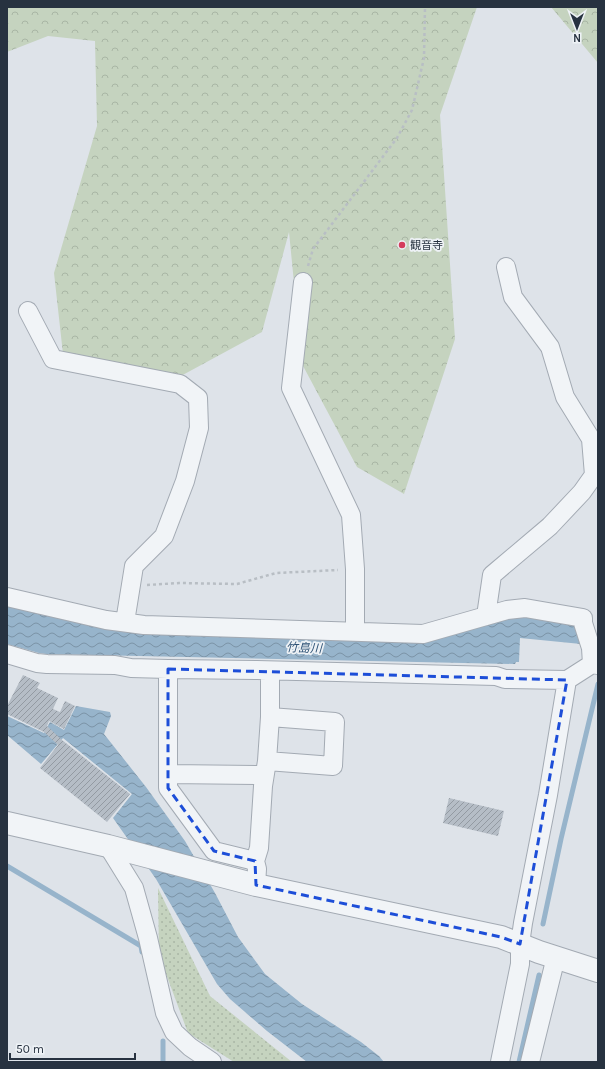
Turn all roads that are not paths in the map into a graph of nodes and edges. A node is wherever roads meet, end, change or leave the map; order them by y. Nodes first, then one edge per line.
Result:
1 (506, 267) dead end
2 (303, 282) road end
3 (28, 311) dead end
4 (7, 597) edge
5 (486, 616) junction
6 (125, 622) junction
7 (356, 631) junction
8 (7, 654) edge
9 (594, 659) edge
10 (168, 669) junction
11 (270, 671) junction
12 (567, 680) junction
13 (270, 718) junction
14 (266, 768) junction
15 (168, 774) junction
16 (7, 823) edge
17 (113, 847) junction
18 (255, 862) junction
19 (256, 885) junction
20 (520, 944) junction
21 (556, 957) junction
22 (598, 971) edge
23 (212, 1062) edge
24 (500, 1062) edge
25 (530, 1062) edge

1 - 5 street
2 - 7 street
3 - 6 street
4 - 6 street
5 - 7 street
5 - 9 street
6 - 7 street
8 - 10 street
9 - 12 street
10 - 11 street
10 - 15 street
11 - 12 street
11 - 13 street
12 - 20 street
13 - 14 street
13 - 14 street
14 - 15 street
14 - 18 street
15 - 18 street
16 - 17 street
17 - 19 street
17 - 23 street
18 - 19 street
19 - 20 street
20 - 21 street
20 - 24 street
21 - 22 street
21 - 25 street

